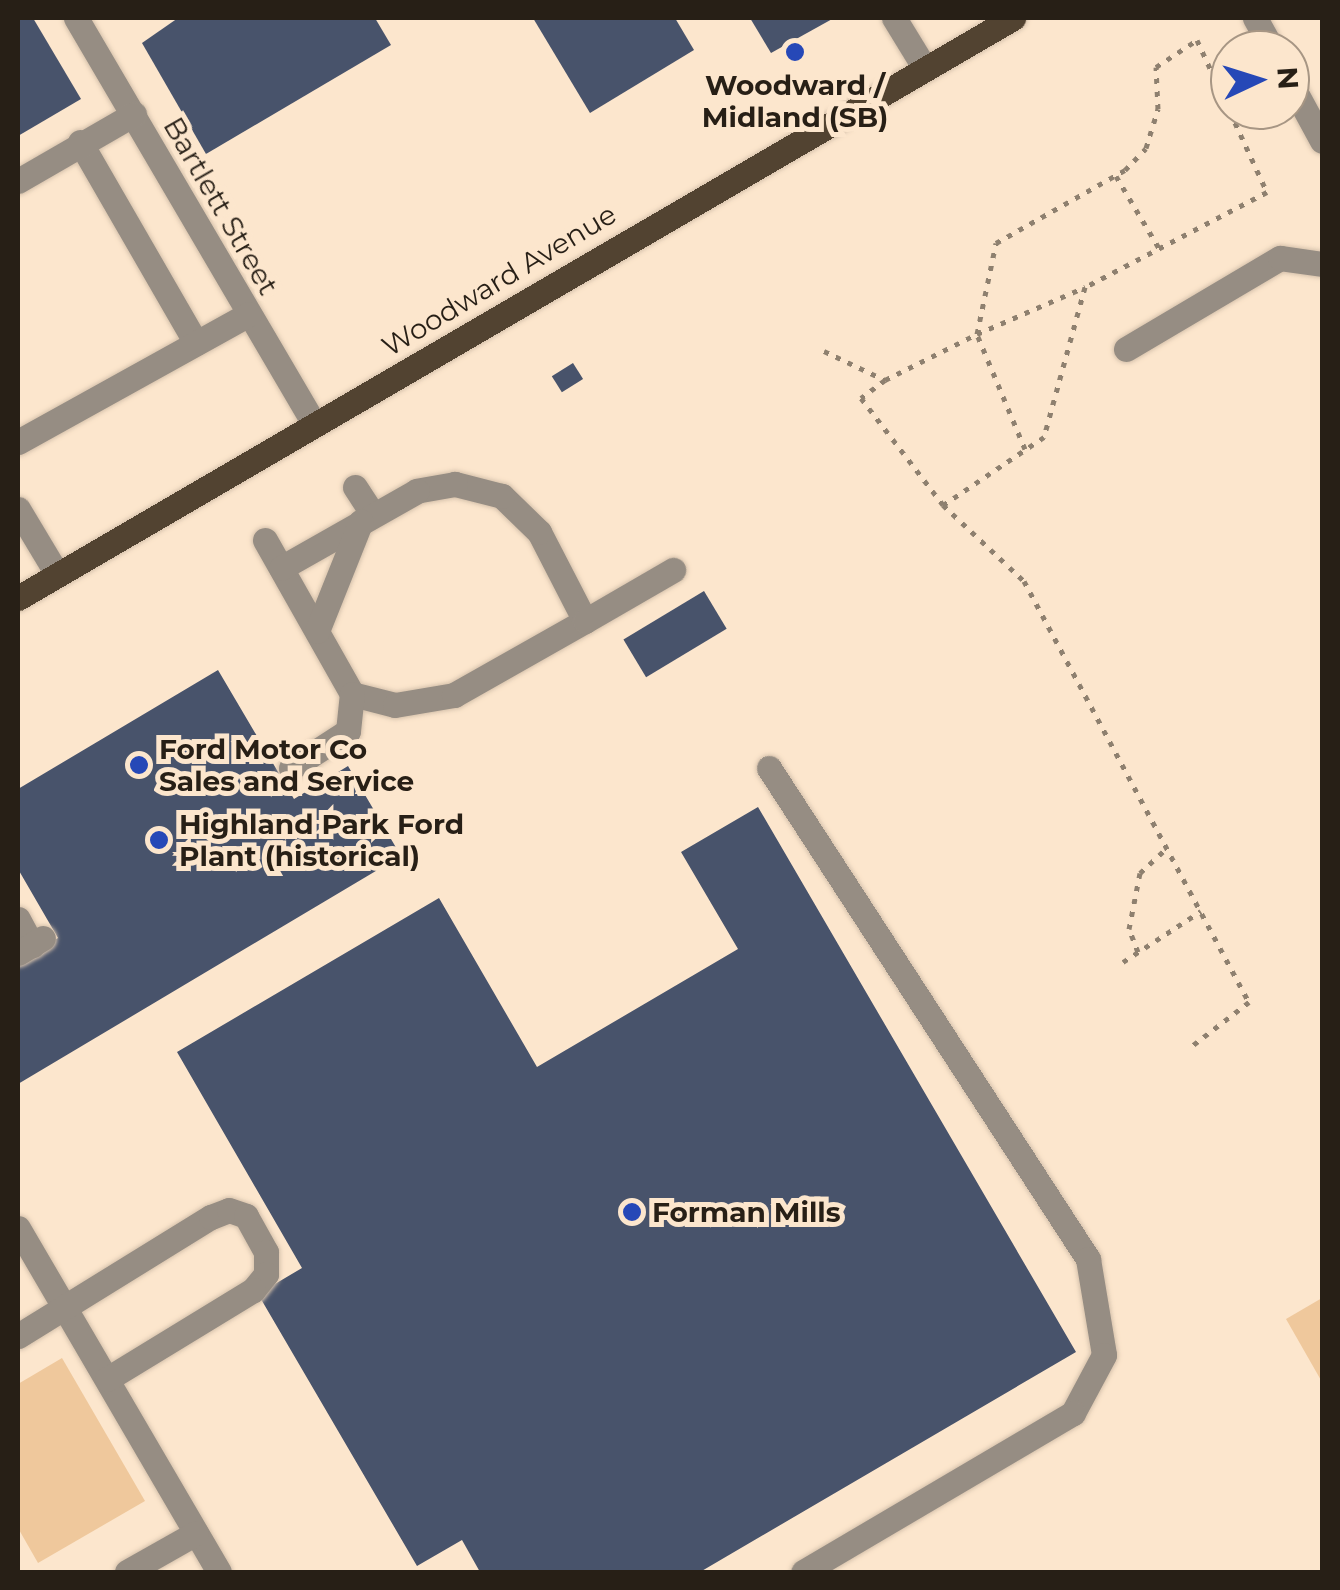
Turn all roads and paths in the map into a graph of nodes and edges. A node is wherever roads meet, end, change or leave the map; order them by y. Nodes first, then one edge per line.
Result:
1 (76, 18) edge
2 (894, 18) edge
3 (1013, 18) edge
4 (924, 67) junction
5 (134, 114) junction
6 (80, 142) junction
7 (1116, 176) junction
8 (18, 180) edge
9 (1158, 248) junction
10 (1322, 265) edge
11 (1085, 286) junction
12 (249, 314) junction
13 (977, 334) junction
14 (196, 343) junction
15 (1126, 349) dead end
16 (824, 351) dead end
17 (885, 380) junction
18 (314, 424) junction
19 (18, 442) edge
20 (1026, 449) junction
21 (356, 487) dead end
22 (943, 506) junction
23 (18, 509) edge
24 (367, 518) junction
25 (265, 540) dead end
26 (281, 568) junction
27 (673, 570) dead end
28 (58, 574) junction
29 (18, 596) edge
30 (585, 621) junction
31 (316, 631) junction
32 (352, 694) junction
33 (291, 768) dead end
34 (770, 768) dead end
35 (1167, 849) junction
36 (1201, 911) junction
37 (18, 919) edge
38 (31, 945) edge
39 (1138, 952) junction
40 (1122, 962) dead end
41 (1188, 1048) dead end
42 (18, 1228) edge
43 (67, 1308) junction
44 (18, 1336) edge
45 (107, 1379) junction
46 (196, 1533) junction
47 (127, 1572) edge
48 (219, 1572) edge
49 (802, 1572) edge

1 - 5 street, Bartlett Street
2 - 4 street
3 - 4 main road, Woodward Avenue
4 - 18 main road, Woodward Avenue
5 - 6 street
5 - 12 street, Bartlett Street
6 - 8 street
6 - 14 street
7 - 9 path
7 - 9 path
7 - 13 path
9 - 11 path
10 - 15 street
11 - 13 path
11 - 20 path
12 - 14 street
12 - 18 street, Bartlett Street
13 - 17 path
13 - 20 path
14 - 19 street
16 - 17 path
17 - 22 path
18 - 28 main road, Woodward Avenue
20 - 22 path
21 - 24 street
22 - 35 path
23 - 28 street
24 - 26 street
24 - 30 street
24 - 31 street
25 - 26 street
26 - 31 street
27 - 30 street
28 - 29 main road, Woodward Avenue
30 - 32 street
31 - 32 street
32 - 33 street
34 - 49 street
35 - 36 path
35 - 39 path
36 - 39 path
36 - 41 path
37 - 38 street
39 - 40 path
42 - 43 street
43 - 44 street
43 - 45 street
43 - 45 street
45 - 46 street
46 - 47 street
46 - 48 street

